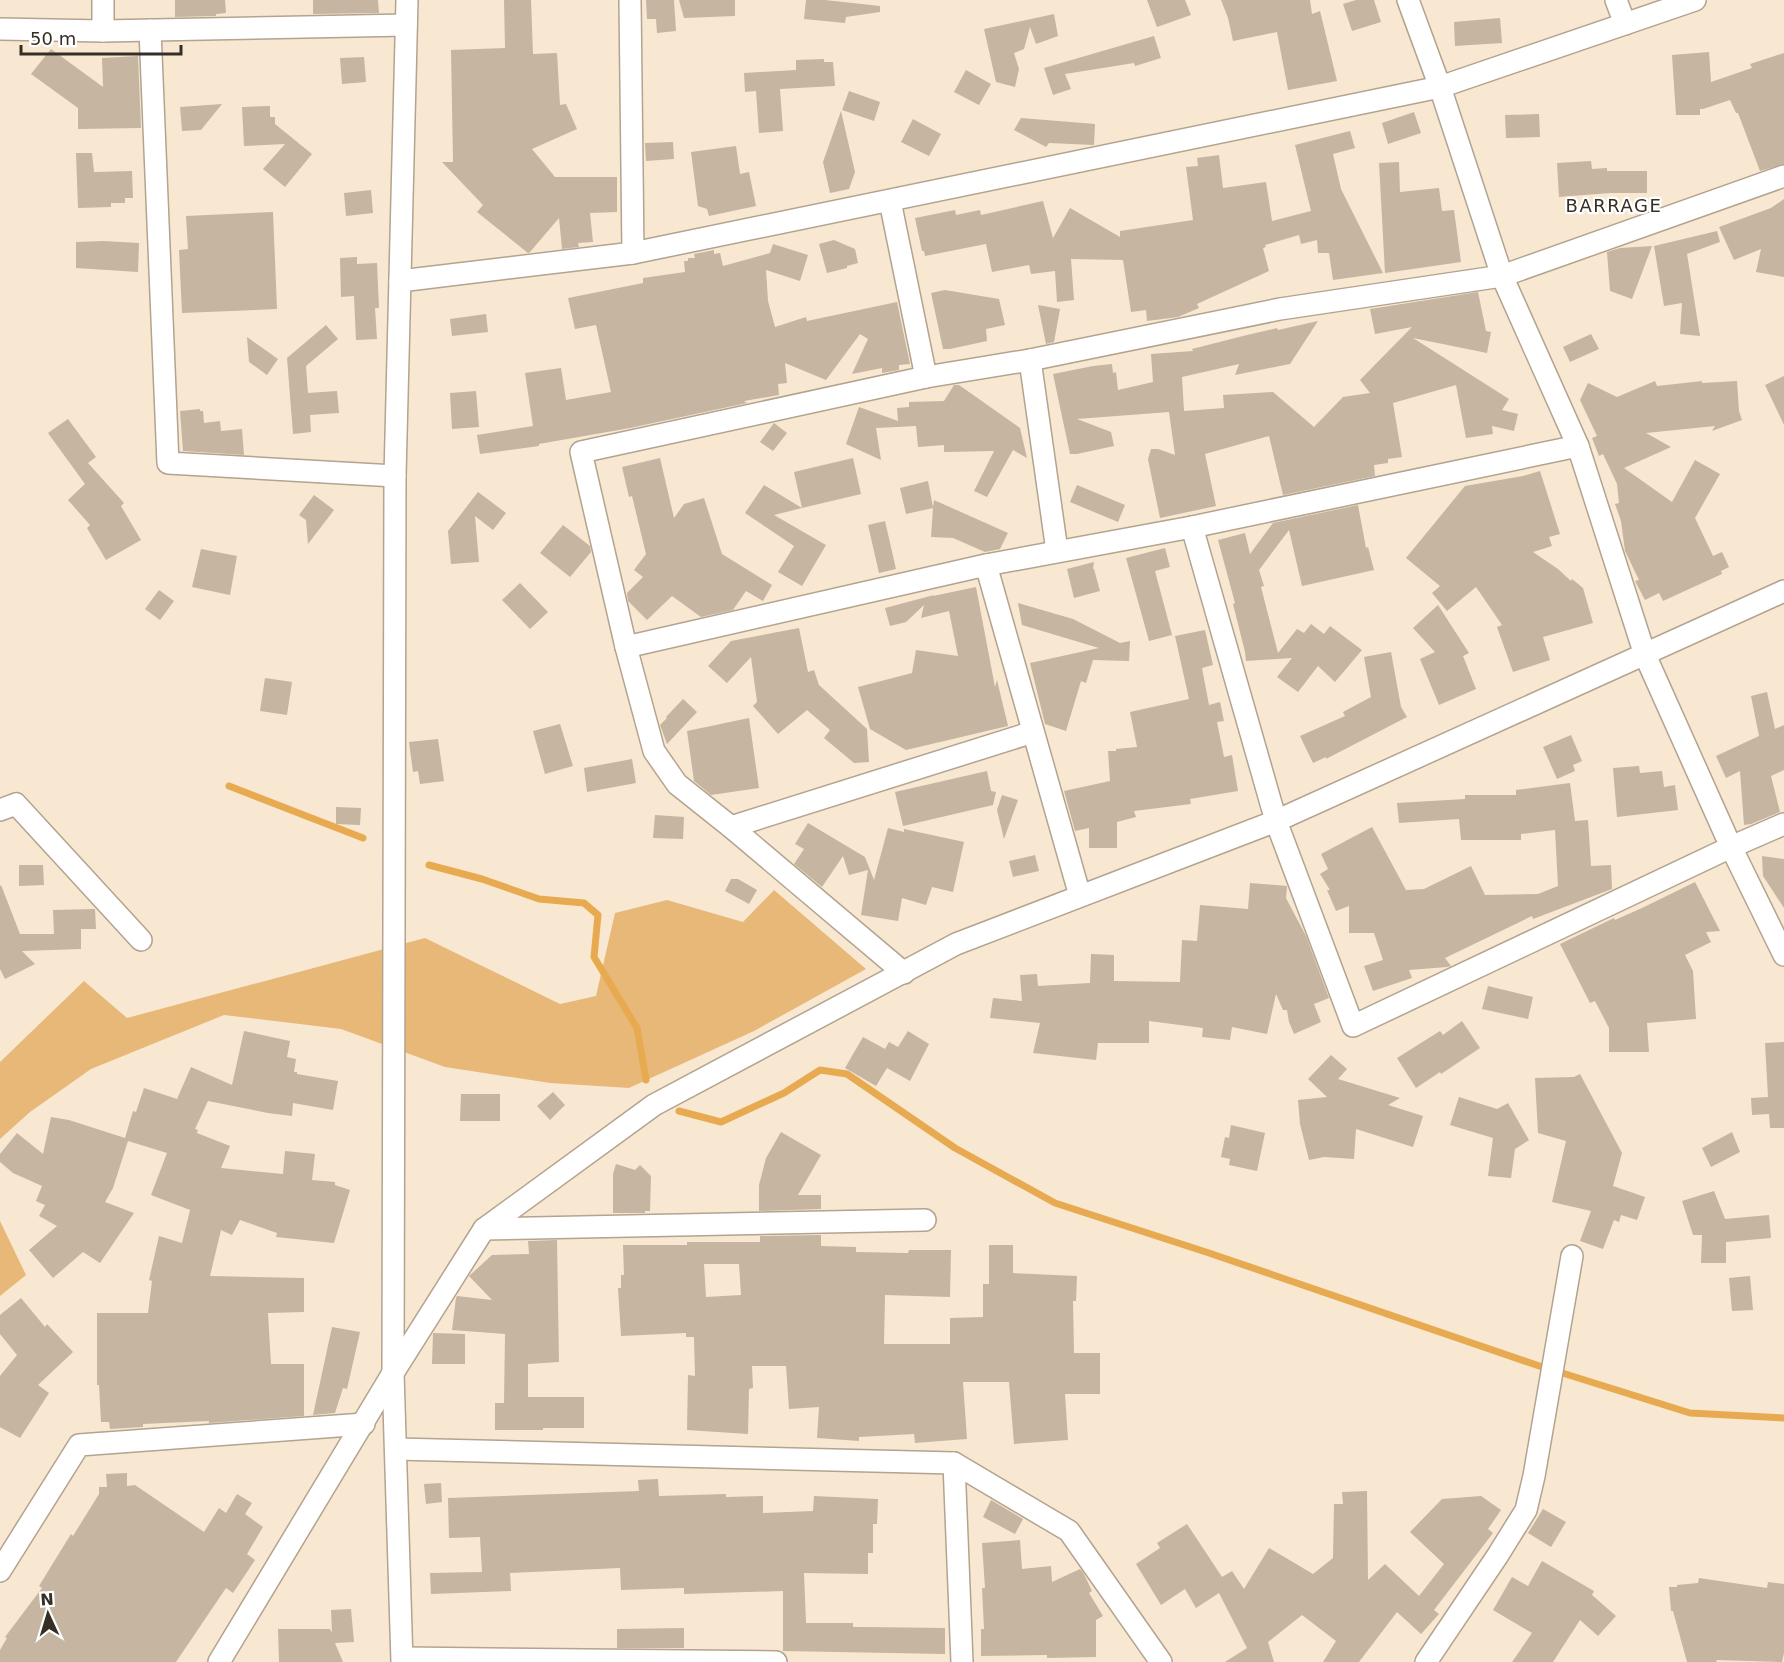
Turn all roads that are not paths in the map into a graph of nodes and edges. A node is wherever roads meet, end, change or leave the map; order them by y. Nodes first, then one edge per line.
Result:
1 (103, 0) edge
2 (407, 0) edge
3 (630, 0) edge
4 (1408, 0) edge
5 (1616, 0) edge
6 (1695, 0) edge
7 (1625, 24) junction
8 (406, 25) junction
9 (0, 29) edge
10 (150, 30) junction
11 (103, 31) junction
12 (1440, 87) junction
13 (1784, 176) edge
14 (890, 201) junction
15 (633, 253) junction
16 (1502, 276) junction
17 (400, 281) junction
18 (1030, 360) junction
19 (926, 377) junction
20 (1578, 446) junction
21 (395, 476) junction
22 (1192, 527) junction
23 (1057, 551) junction
24 (986, 565) junction
25 (1784, 591) edge
26 (626, 647) junction
27 (1645, 655) junction
28 (1033, 732) junction
29 (0, 810) edge
30 (1276, 822) junction
31 (1784, 824) edge
32 (731, 827) junction
33 (1731, 847) junction
34 (1080, 896) junction
35 (141, 940) dead end
36 (1784, 955) edge
37 (904, 973) junction
38 (925, 1220) dead end
39 (484, 1229) junction
40 (1572, 1256) dead end
41 (393, 1372) junction
42 (364, 1424) junction
43 (396, 1449) junction
44 (954, 1463) junction
45 (0, 1571) edge
46 (403, 1660) edge
47 (219, 1662) edge
48 (776, 1662) edge
49 (962, 1662) edge
50 (1161, 1662) edge
51 (1426, 1662) edge

1 - 11 street
2 - 8 street
3 - 15 street
4 - 12 street
5 - 7 street
6 - 7 street
7 - 12 street
8 - 10 street
8 - 17 street
9 - 11 street
10 - 11 street
10 - 21 street
12 - 14 street
12 - 16 street
13 - 16 street
14 - 15 street
14 - 19 street
15 - 17 street
16 - 18 street
16 - 20 street
17 - 21 street
18 - 19 street
18 - 23 street
19 - 26 street
20 - 22 street
20 - 27 street
21 - 41 street
22 - 23 street
22 - 30 street
23 - 24 street
24 - 26 street
24 - 28 street
25 - 27 street
26 - 32 street
27 - 30 street
27 - 33 street
28 - 32 street
28 - 34 street
29 - 35 street
30 - 33 street
30 - 34 street
31 - 33 street
32 - 37 street
33 - 36 street
34 - 37 street
37 - 39 street
38 - 39 street
39 - 41 street
40 - 51 street
41 - 42 street
41 - 43 street
42 - 45 street
42 - 47 street
43 - 44 street
43 - 46 street
44 - 49 street
44 - 50 street
46 - 48 street

